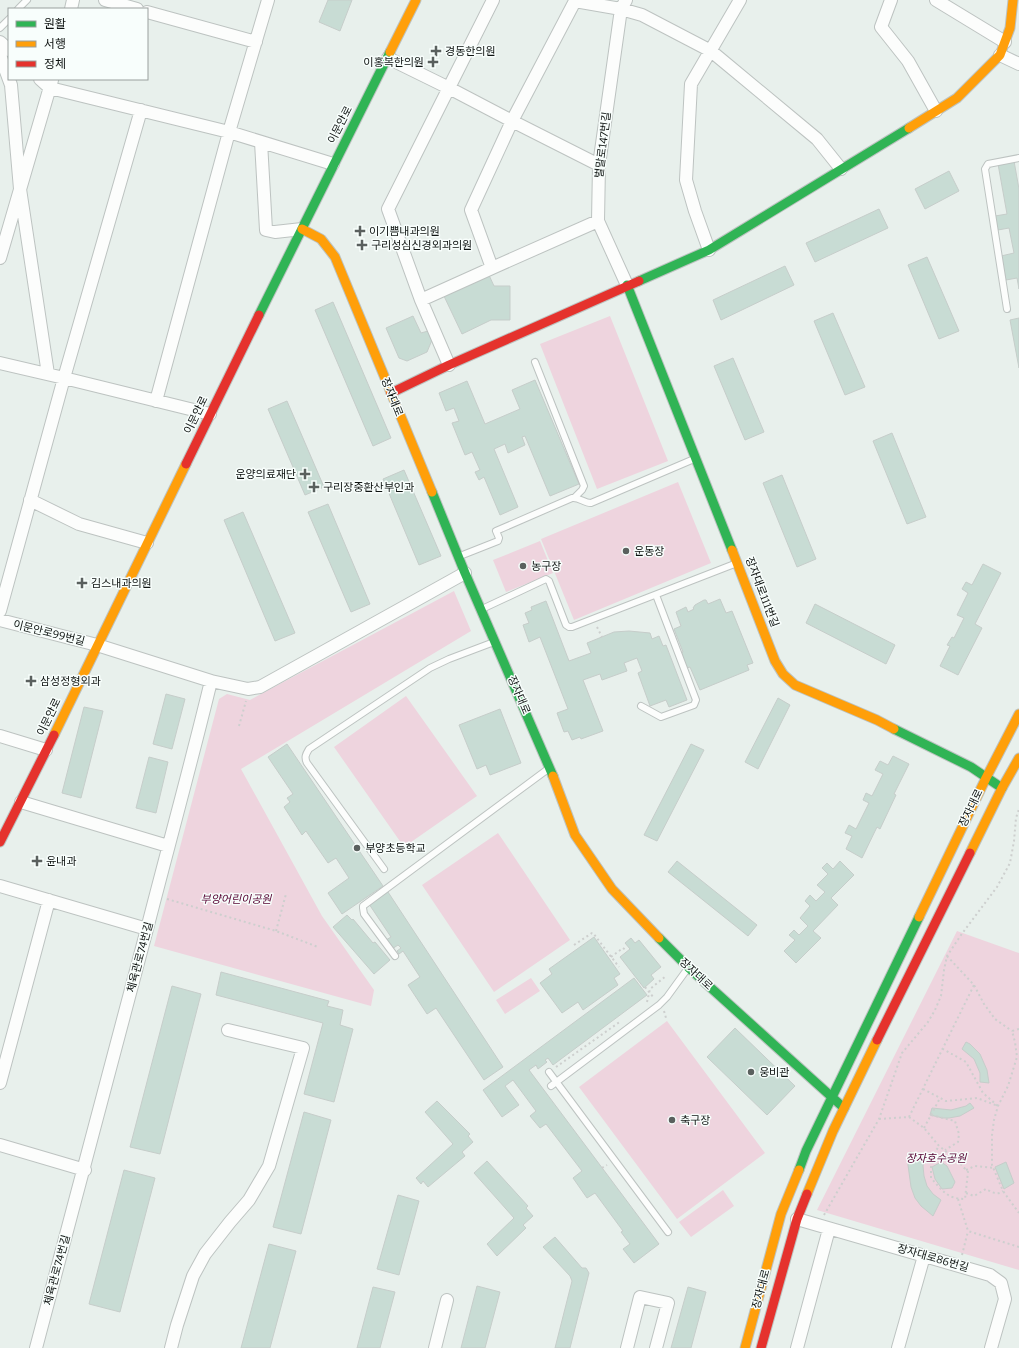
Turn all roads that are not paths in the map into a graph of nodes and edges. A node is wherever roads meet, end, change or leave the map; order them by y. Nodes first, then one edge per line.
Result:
1 (27, 0) edge
2 (105, 0) edge
3 (268, 0) edge
4 (416, 0) edge
5 (493, 0) edge
6 (740, 0) edge
7 (892, 0) edge
8 (936, 0) edge
9 (1013, 0) edge
10 (623, 5) edge
11 (19, 8) edge
12 (133, 8) edge
13 (148, 12) edge
14 (8, 20) edge
15 (0, 28) edge
16 (0, 42) edge
17 (256, 42) junction
18 (1005, 42) junction
19 (8, 49) edge
20 (711, 51) junction
21 (0, 55) edge
22 (1000, 55) junction
23 (388, 58) junction
24 (1019, 64) edge
25 (8, 77) edge
26 (9, 80) edge
27 (51, 83) edge
28 (449, 88) junction
29 (141, 110) junction
30 (936, 111) junction
31 (512, 121) junction
32 (230, 132) junction
33 (261, 142) junction
34 (1019, 158) edge
35 (333, 164) junction
36 (598, 165) junction
37 (842, 169) junction
38 (20, 189) junction
39 (598, 221) junction
40 (302, 229) junction
41 (709, 250) junction
42 (1, 253) edge
43 (492, 268) junction
44 (627, 285) junction
45 (421, 300) junction
46 (1007, 309) dead end
47 (535, 362) dead end
48 (0, 363) edge
49 (449, 365) junction
50 (48, 374) junction
51 (64, 378) junction
52 (391, 393) junction
53 (156, 401) junction
54 (210, 414) junction
55 (696, 459) junction
56 (576, 497) junction
57 (30, 500) junction
58 (147, 543) junction
59 (459, 557) junction
60 (738, 562) junction
61 (466, 573) junction
62 (656, 594) junction
63 (481, 609) junction
64 (0, 611) edge
65 (0, 620) edge
66 (495, 641) junction
67 (97, 645) junction
68 (211, 682) junction
69 (641, 706) dead end
70 (1019, 714) edge
71 (0, 736) edge
72 (46, 750) junction
73 (1019, 758) edge
74 (550, 768) junction
75 (986, 778) junction
76 (1002, 788) junction
77 (21, 802) junction
78 (0, 842) edge
79 (168, 846) junction
80 (384, 869) dead end
81 (0, 886) edge
82 (49, 900) junction
83 (147, 929) junction
84 (395, 956) dead end
85 (688, 967) junction
86 (228, 1030) dead end
87 (549, 1072) road end
88 (0, 1083) edge
89 (554, 1083) junction
90 (832, 1098) junction
91 (844, 1108) junction
92 (0, 1145) edge
93 (85, 1170) junction
94 (797, 1219) junction
95 (829, 1228) junction
96 (668, 1232) dead end
97 (924, 1256) junction
98 (448, 1300) dead end
99 (36, 1348) edge
100 (171, 1348) edge
101 (435, 1348) edge
102 (627, 1348) edge
103 (656, 1348) edge
104 (745, 1348) edge
105 (761, 1348) edge
106 (797, 1348) edge
107 (898, 1348) edge
108 (991, 1348) edge

1 - 11 lane
2 - 12 street
3 - 17 street
4 - 23 street, 이문안로
5 - 28 street
6 - 20 street
7 - 30 street
8 - 18 street
9 - 18 street
10 - 20 street
10 - 31 street
10 - 36 street, 벌말로147번길
13 - 17 street
14 - 15 lane
16 - 19 street
17 - 32 street
18 - 22 street
20 - 37 street
20 - 41 street
21 - 25 street
22 - 24 street
22 - 30 street
23 - 28 street
23 - 35 street, 이문안로
26 - 38 street
27 - 29 street
27 - 38 street
28 - 31 street
28 - 45 street
29 - 32 street
29 - 51 street
30 - 37 street
31 - 36 street
31 - 43 street
32 - 33 street
32 - 53 street
33 - 35 street
33 - 40 street
34 - 46 lane
35 - 40 street, 이문안로
36 - 39 street, 벌말로147번길
37 - 41 street
38 - 42 street
38 - 50 street
39 - 43 street
39 - 44 street, 벌말로147번길
40 - 52 street, 장자대로
40 - 54 street, 이문안로
41 - 44 street
43 - 45 street
44 - 49 street
44 - 55 street, 장자대로111번길
45 - 49 street
47 - 56 lane
48 - 50 street
49 - 52 street
50 - 51 street
51 - 53 street
51 - 57 street
52 - 59 street, 장자대로
53 - 54 street
54 - 58 street, 이문안로
55 - 56 lane
55 - 60 street, 장자대로111번길
56 - 59 lane
57 - 58 street
57 - 64 street
58 - 67 street, 이문안로
59 - 61 street, 장자대로
60 - 62 lane
60 - 75 street, 장자대로111번길
61 - 63 street, 장자대로
61 - 68 street
62 - 63 lane
62 - 69 lane
63 - 66 street, 장자대로
65 - 67 street, 이문안로99번길
66 - 74 street, 장자대로
66 - 80 lane
67 - 68 street
67 - 72 street, 이문안로
68 - 79 street, 체육관로74번길
70 - 75 street, 장자대로
71 - 72 street
72 - 77 street, 이문안로
73 - 76 street, 장자대로
74 - 84 lane
74 - 85 street, 장자대로
75 - 76 street, 장자대로111번길
75 - 90 street, 장자대로
76 - 91 street, 장자대로
77 - 78 street, 이문안로
77 - 79 street
79 - 83 street, 체육관로74번길
81 - 82 street
82 - 83 street
82 - 88 street
83 - 93 street, 체육관로74번길
85 - 89 lane
85 - 90 street, 장자대로
86 - 100 street
87 - 89 lane
89 - 96 lane
90 - 91 street, 장자대로
90 - 104 street, 장자대로
91 - 94 street, 장자대로
92 - 93 street
93 - 99 street, 체육관로74번길
94 - 95 street, 장자대로86번길
94 - 105 street, 장자대로
95 - 97 street, 장자대로86번길
95 - 106 street
97 - 107 street
97 - 108 street, 장자대로86번길
98 - 101 street
102 - 103 street

